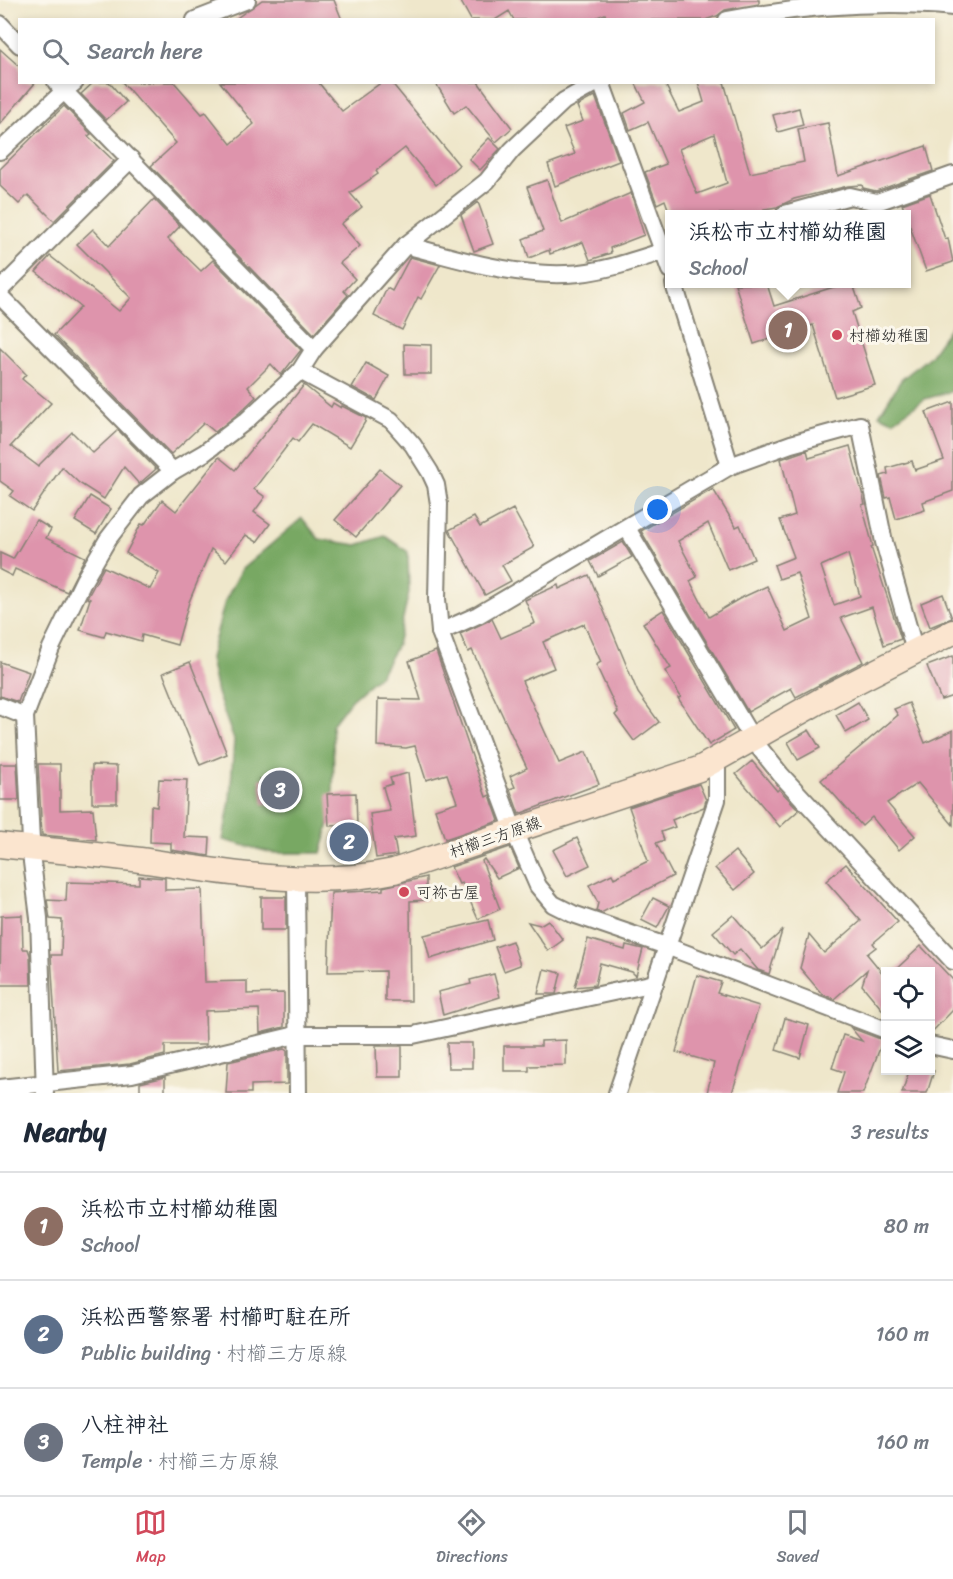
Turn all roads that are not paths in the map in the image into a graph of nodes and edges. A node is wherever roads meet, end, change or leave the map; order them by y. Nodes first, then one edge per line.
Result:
1 (247, 0) edge
2 (953, 7) edge
3 (200, 18) edge
4 (738, 18) edge
5 (0, 24) edge
6 (18, 43) edge
7 (595, 84) edge
8 (600, 84) edge
9 (65, 85) edge
10 (0, 151) edge
11 (131, 159) junction
12 (953, 175) edge
13 (799, 210) edge
14 (406, 245) junction
15 (665, 245) edge
16 (665, 251) edge
17 (675, 288) edge
18 (0, 290) edge
19 (0, 296) edge
20 (314, 349) junction
21 (300, 371) junction
22 (730, 466) junction
23 (173, 471) junction
24 (627, 528) junction
25 (440, 632) junction
26 (953, 632) edge
27 (915, 651) junction
28 (0, 706) edge
29 (25, 716) junction
30 (753, 740) junction
31 (717, 760) junction
32 (514, 831) junction
33 (0, 845) edge
34 (32, 848) junction
35 (296, 878) junction
36 (669, 947) junction
37 (953, 961) edge
38 (656, 983) junction
39 (881, 1028) edge
40 (296, 1035) junction
41 (935, 1046) edge
42 (953, 1050) edge
43 (0, 1088) edge
44 (44, 1089) edge
45 (297, 1093) edge
46 (617, 1093) edge

1 - 3 street
2 - 4 street
5 - 6 street
7 - 14 street
8 - 15 street
9 - 10 street
9 - 11 street
11 - 18 street
11 - 20 street
12 - 13 street
14 - 16 street
14 - 20 street
17 - 22 street
19 - 23 street
20 - 21 street
21 - 23 street
21 - 25 street
22 - 24 street
22 - 27 street
23 - 29 street
24 - 25 street
24 - 30 street
25 - 32 street
26 - 27 main road, 村櫛三方原線
27 - 30 main road, 村櫛三方原線
28 - 29 street
29 - 34 street
30 - 31 main road, 村櫛三方原線
30 - 37 street
31 - 32 main road, 村櫛三方原線
31 - 36 street
32 - 35 main road, 村櫛三方原線
32 - 36 street
33 - 34 main road, 村櫛三方原線
34 - 35 main road, 村櫛三方原線
34 - 44 street
35 - 40 street
36 - 38 street
36 - 39 street
38 - 40 street
38 - 46 street
40 - 44 street
40 - 45 street
41 - 42 street
43 - 44 street

